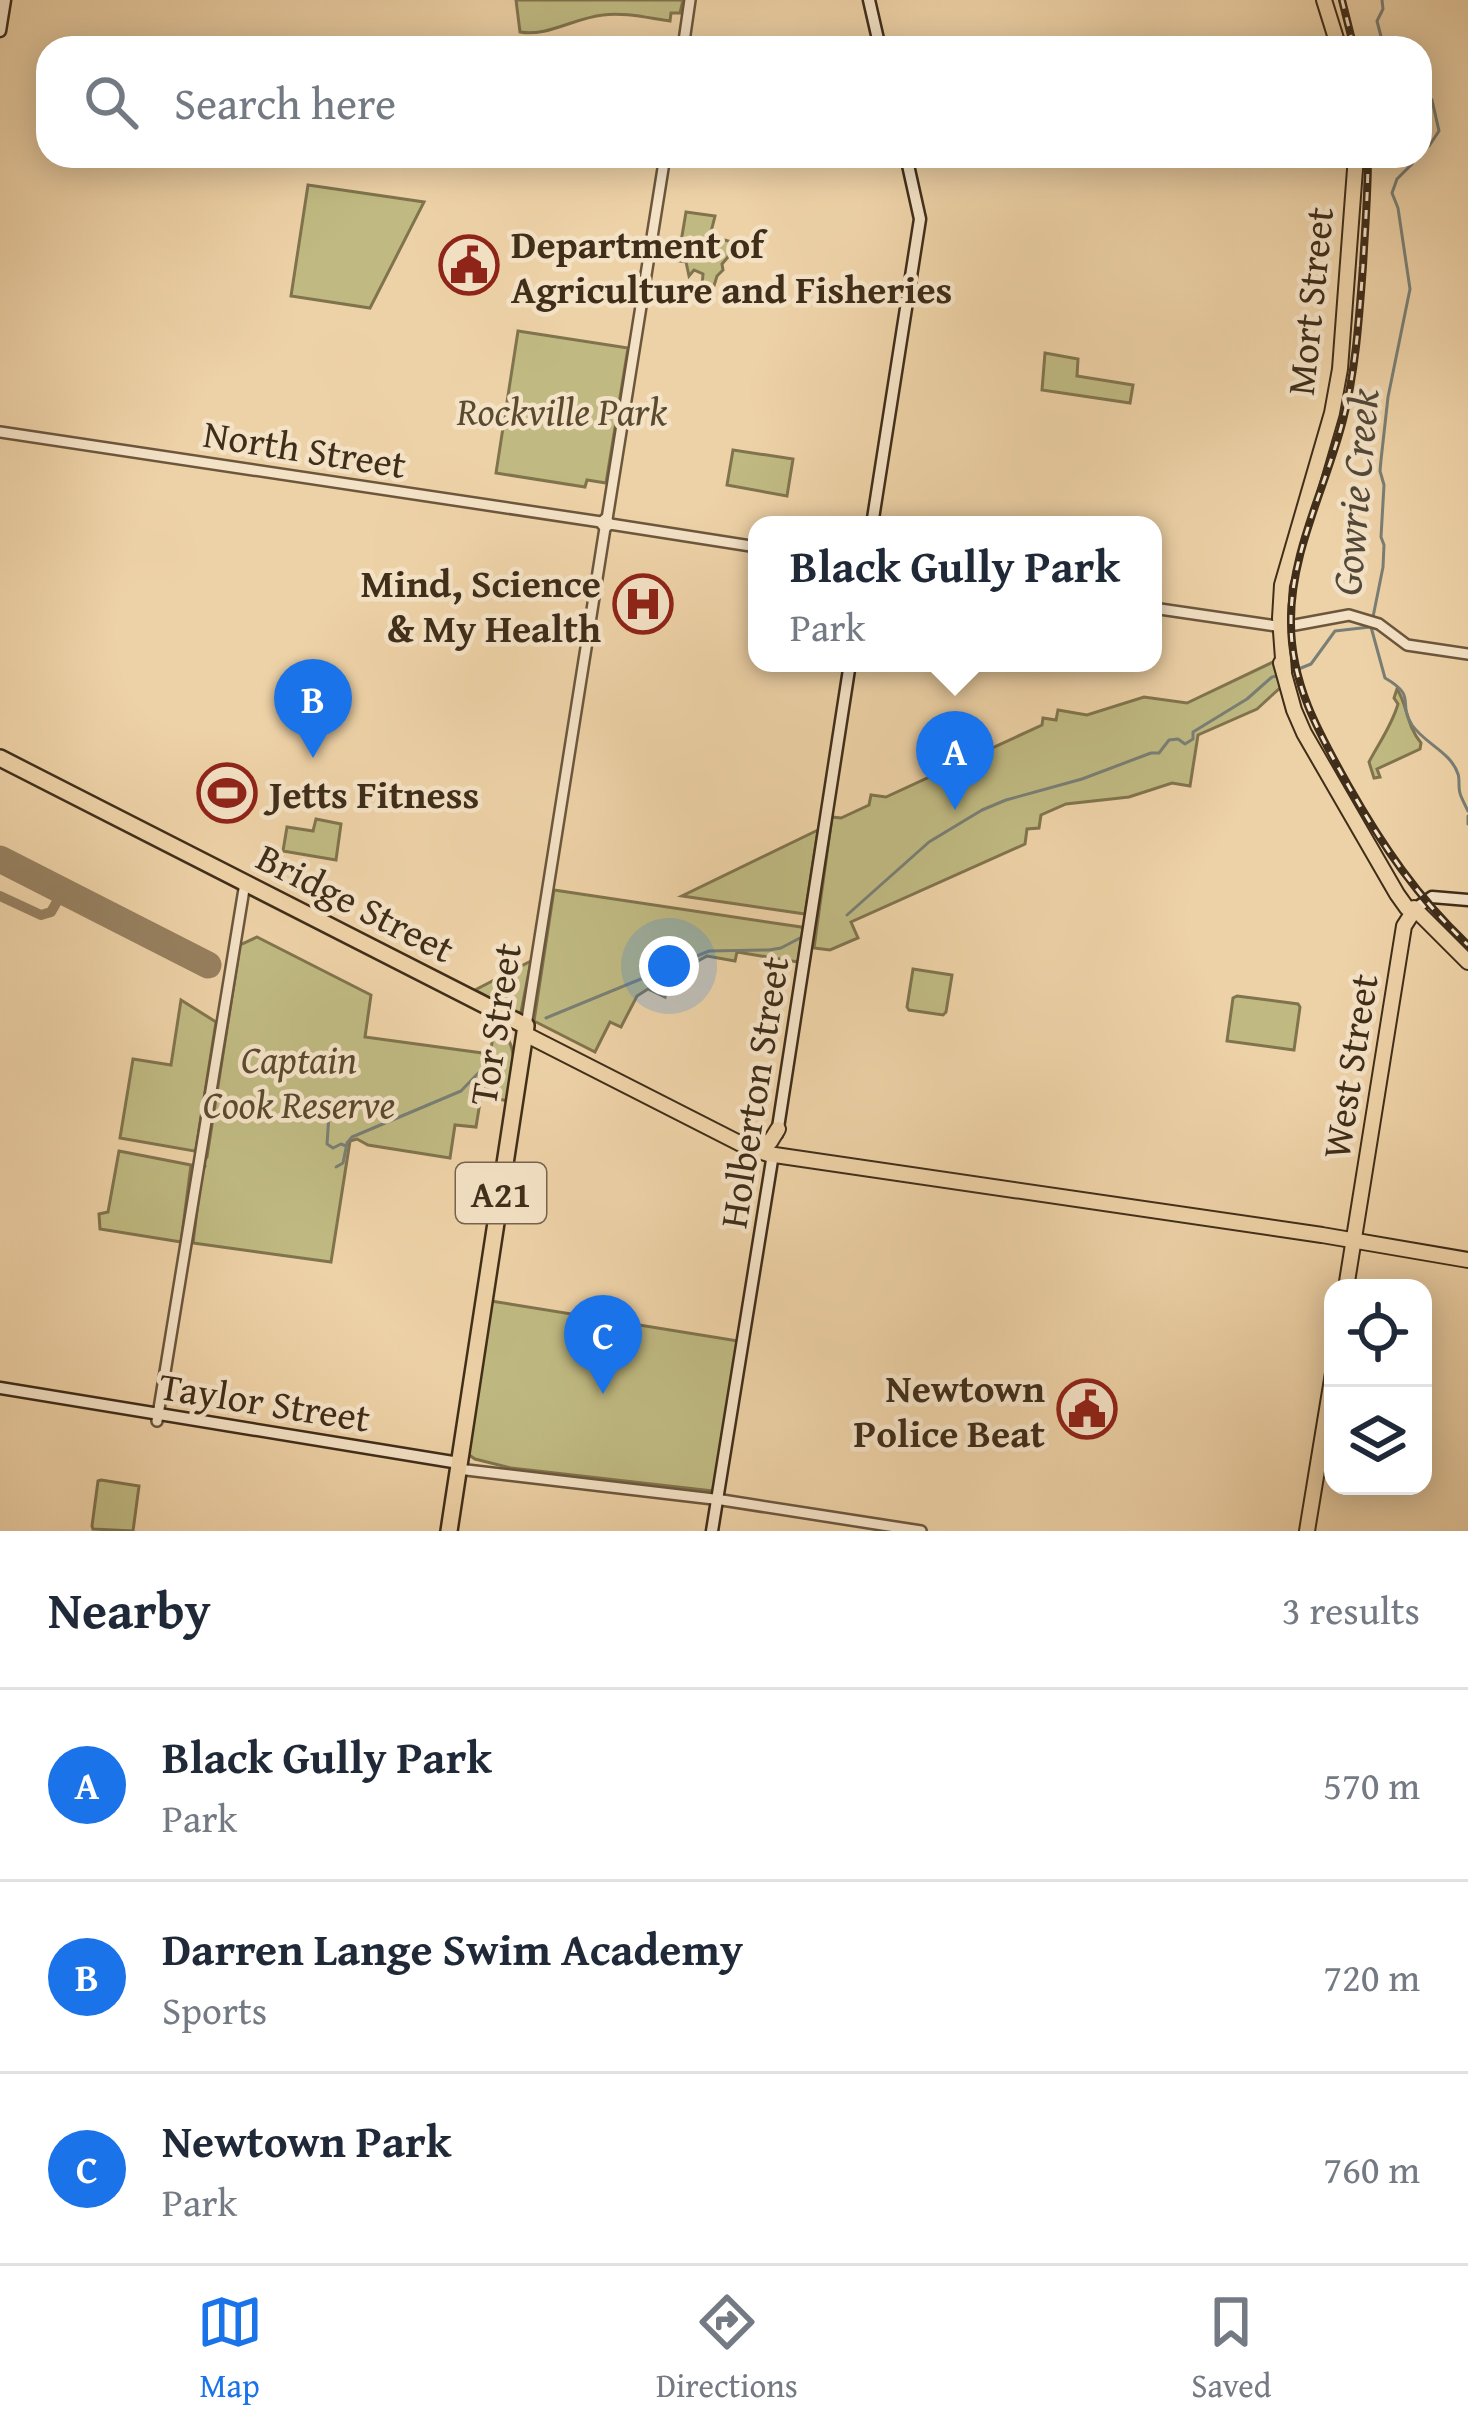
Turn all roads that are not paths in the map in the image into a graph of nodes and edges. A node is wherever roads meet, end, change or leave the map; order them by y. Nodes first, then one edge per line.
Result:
1 (5, 0) edge
2 (690, 0) edge
3 (869, 0) edge
4 (1326, 0) edge
5 (0, 31) edge
6 (684, 36) edge
7 (877, 36) edge
8 (1336, 36) edge
9 (663, 168) edge
10 (909, 168) edge
11 (1355, 168) edge
12 (0, 432) edge
13 (873, 516) edge
14 (606, 523) junction
15 (748, 546) edge
16 (1162, 609) edge
17 (1278, 626) junction
18 (1468, 654) edge
19 (849, 672) edge
20 (0, 762) edge
21 (244, 887) junction
22 (1468, 900) edge
23 (1412, 910) junction
24 (1468, 962) edge
25 (523, 1033) junction
26 (778, 1130) junction
27 (756, 1147) junction
28 (774, 1152) junction
29 (771, 1171) junction
30 (1343, 1239) junction
31 (1468, 1260) edge
32 (1347, 1279) edge
33 (1347, 1279) edge
34 (1331, 1387) edge
35 (0, 1392) edge
36 (157, 1418) junction
37 (459, 1466) junction
38 (717, 1499) junction
39 (448, 1531) edge
40 (712, 1531) edge
41 (921, 1531) edge
42 (1307, 1531) edge

1 - 5 main road
2 - 6 street
3 - 7 main road
4 - 8 main road
9 - 14 street, Tor Street
10 - 13 main road
11 - 17 main road, Mort Street
12 - 14 street, North Street
14 - 15 street, North Street
14 - 25 street, Tor Street
16 - 17 street
17 - 18 street
17 - 23 main road, Mort Street
19 - 26 main road, Holberton Street
20 - 21 highway, Bridge Street
21 - 25 highway, Bridge Street
21 - 36 street
22 - 23 main road
23 - 24 main road, Mort Street
23 - 30 main road, West Street
25 - 27 main road, Bridge Street
25 - 37 highway, Tor Street / A21
26 - 27 main road
26 - 28 main road, Holberton Street
27 - 28 main road, Bridge Street
27 - 29 main road
28 - 29 main road, Holberton Street
28 - 30 main road, Bridge Street
29 - 38 main road, Holberton Street
30 - 31 main road, Bridge Street
30 - 32 main road
30 - 33 main road, West Street
34 - 42 main road
35 - 36 main road, Taylor Street
36 - 37 main road, Taylor Street
37 - 38 street, Taylor Street
37 - 39 highway, Tor Street / A21
38 - 40 main road, Holberton Street
38 - 41 street, Taylor Street

